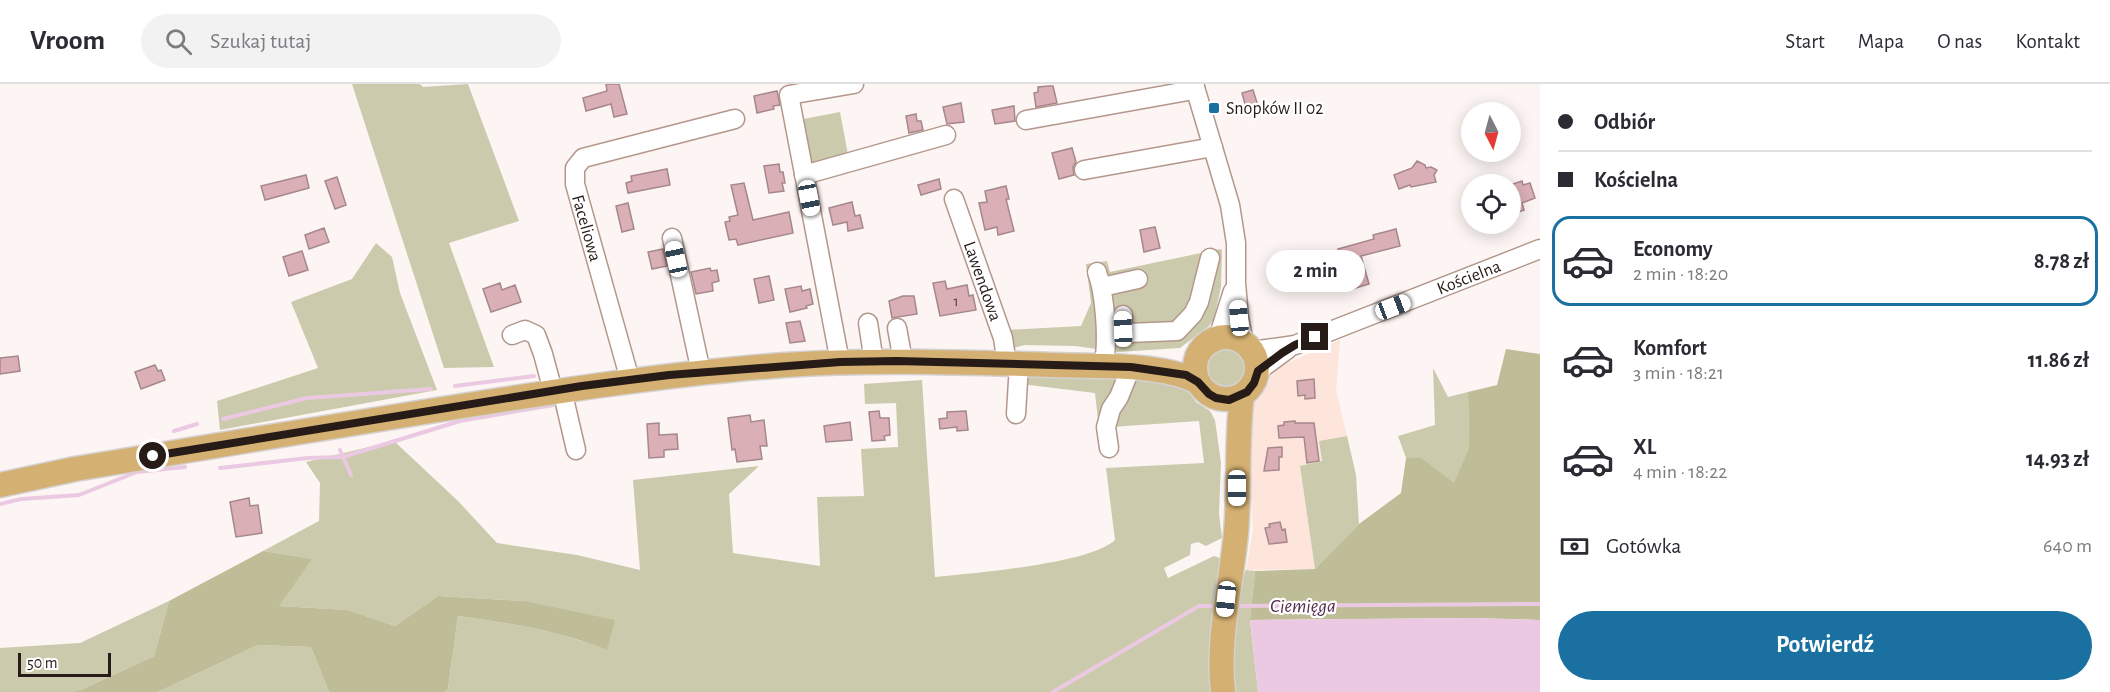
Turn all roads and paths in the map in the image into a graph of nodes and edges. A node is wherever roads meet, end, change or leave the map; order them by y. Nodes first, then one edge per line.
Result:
1 (854, 84) edge
2 (1195, 86) edge
3 (735, 119) dead end
4 (1026, 120) dead end
5 (946, 135) dead end
6 (1213, 147) junction
7 (1084, 170) dead end
8 (804, 175) junction
9 (954, 199) dead end
10 (672, 238) dead end
11 (1540, 249) edge
12 (1210, 258) dead end
13 (1138, 279) dead end
14 (1236, 283) junction
15 (1199, 302) junction
16 (1228, 306) junction
17 (1123, 315) dead end
18 (868, 322) dead end
19 (897, 328) dead end
20 (512, 335) dead end
21 (1218, 338) junction
22 (1198, 354) junction
23 (1251, 355) junction
24 (903, 361) junction
25 (840, 362) junction
26 (874, 362) junction
27 (1013, 364) junction
28 (1103, 366) junction
29 (1131, 367) junction
30 (701, 372) junction
31 (630, 380) junction
32 (1198, 382) junction
33 (557, 390) junction
34 (1242, 395) junction
35 (1216, 398) junction
36 (1016, 414) dead end
37 (1109, 448) dead end
38 (576, 450) dead end
39 (1237, 457) junction
40 (75, 469) junction
41 (0, 476) edge
42 (0, 485) edge
43 (1223, 692) edge

1 - 8 street
2 - 4 street
2 - 6 street
3 - 31 street, Faceliowa
5 - 8 street
6 - 7 street
6 - 14 street
8 - 25 street
9 - 27 street, Lawendowa
10 - 30 street
11 - 23 street, Kościelna
12 - 15 street
13 - 28 street
14 - 16 street
14 - 23 street
15 - 16 street
15 - 17 street
16 - 21 street
18 - 26 street
19 - 24 street
20 - 33 street
21 - 22 main road
21 - 23 main road
22 - 29 main road
22 - 32 main road
23 - 34 main road
24 - 26 main road
24 - 27 main road
25 - 26 main road
25 - 30 main road
27 - 28 main road
27 - 36 street, Lawendowa
28 - 29 main road
29 - 32 main road
29 - 37 street
30 - 31 main road
31 - 33 main road
32 - 35 main road
33 - 38 street
33 - 40 main road
34 - 35 main road
34 - 39 main road
35 - 39 main road
39 - 43 main road
40 - 41 main road
40 - 42 main road

